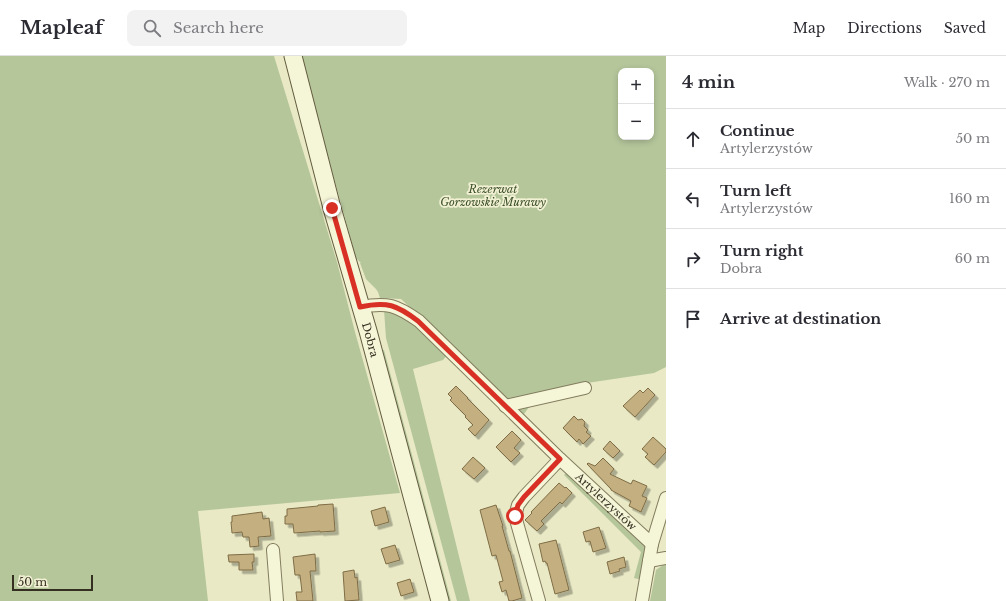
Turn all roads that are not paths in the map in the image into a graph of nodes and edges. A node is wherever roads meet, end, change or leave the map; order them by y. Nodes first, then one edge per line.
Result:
1 (293, 56) edge
2 (360, 307) junction
3 (585, 388) dead end
4 (505, 406) junction
5 (560, 459) junction
6 (666, 498) edge
7 (652, 544) junction
8 (273, 550) dead end
9 (666, 558) edge
10 (649, 561) junction
11 (277, 601) edge
12 (440, 601) edge
13 (539, 601) edge
14 (642, 601) edge

1 - 2 street, Dobra
2 - 4 street, Artylerzystów
2 - 12 street, Dobra
3 - 4 street
4 - 5 street, Artylerzystów
5 - 7 street, Artylerzystów
5 - 13 street
6 - 7 street
7 - 10 street
8 - 11 street
9 - 10 street
10 - 14 street

